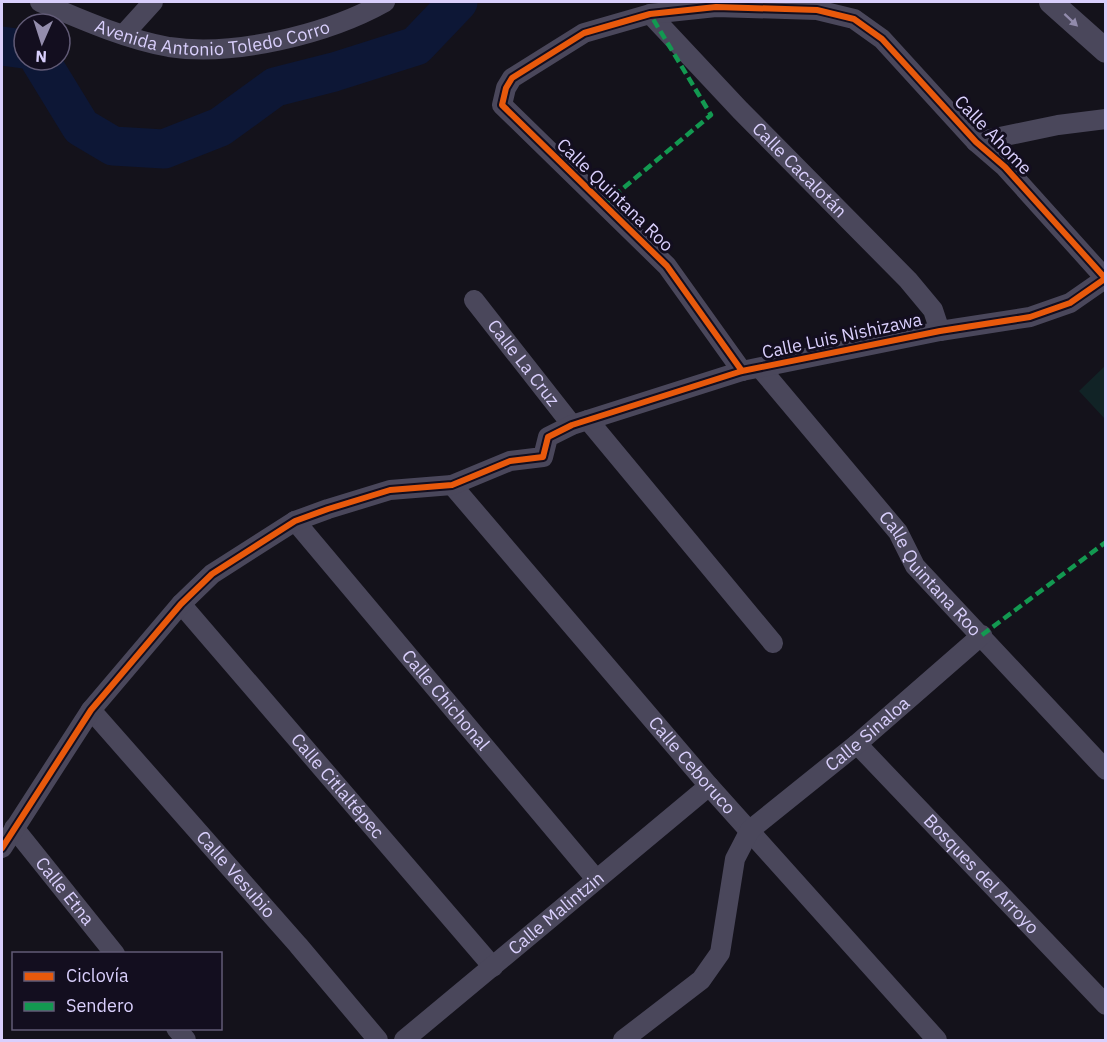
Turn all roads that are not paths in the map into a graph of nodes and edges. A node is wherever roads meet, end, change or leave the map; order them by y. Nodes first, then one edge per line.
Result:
1 (39, 2) edge
2 (153, 2) edge
3 (385, 2) edge
4 (1052, 2) edge
5 (650, 14) junction
6 (124, 34) junction
7 (1098, 45) edge
8 (1106, 119) edge
9 (976, 142) junction
10 (1105, 278) edge
11 (474, 300) dead end
12 (939, 331) junction
13 (751, 370) junction
14 (580, 422) junction
15 (452, 485) junction
16 (295, 521) junction
17 (181, 604) junction
18 (982, 635) junction
19 (773, 643) dead end
20 (91, 710) junction
21 (856, 744) junction
22 (1106, 770) edge
23 (709, 786) junction
24 (14, 828) junction
25 (750, 830) junction
26 (2, 848) edge
27 (596, 879) junction
28 (113, 952) edge
29 (493, 967) junction
30 (1106, 1005) edge
31 (378, 1041) edge
32 (404, 1041) edge
33 (623, 1041) edge
34 (937, 1041) edge

1 - 6 street, Avenida Antonio Toledo Corro
2 - 6 street
3 - 6 street, Avenida Antonio Toledo Corro
4 -> 7 street
5 - 9 street, Calle Ahome
5 - 12 street, Calle Cacalotán
5 - 13 street, Calle Quintana Roo
8 - 9 street
9 - 10 street, Calle Ahome
10 - 12 street, Calle Luis Nishizawa
11 - 14 street, Calle La Cruz
12 - 13 street, Calle Luis Nishizawa
13 - 14 street, Calle Luis Nishizawa
13 - 18 street, Calle Quintana Roo
14 - 15 street, Calle Luis Nishizawa
14 - 19 street, Calle La Cruz
15 - 16 street
15 - 23 street, Calle Ceboruco
16 - 17 street
16 - 27 street, Calle Chichonal
17 - 20 street
17 - 29 street, Calle Citlaltépec
18 - 21 street, Calle Sinaloa
18 - 22 street, Calle Quintana Roo
20 - 24 street
20 - 31 street, Calle Vesubio
21 - 25 street, Calle Sinaloa
21 - 30 street, Bosques del Arroyo
23 - 25 street, Calle Ceboruco
23 - 27 street, Calle Malintzin
24 - 26 street
24 - 28 street, Calle Etna
25 - 33 street
25 - 34 street, Calle Ceboruco
27 - 29 street, Calle Malintzin
29 - 32 street, Calle Malintzin

